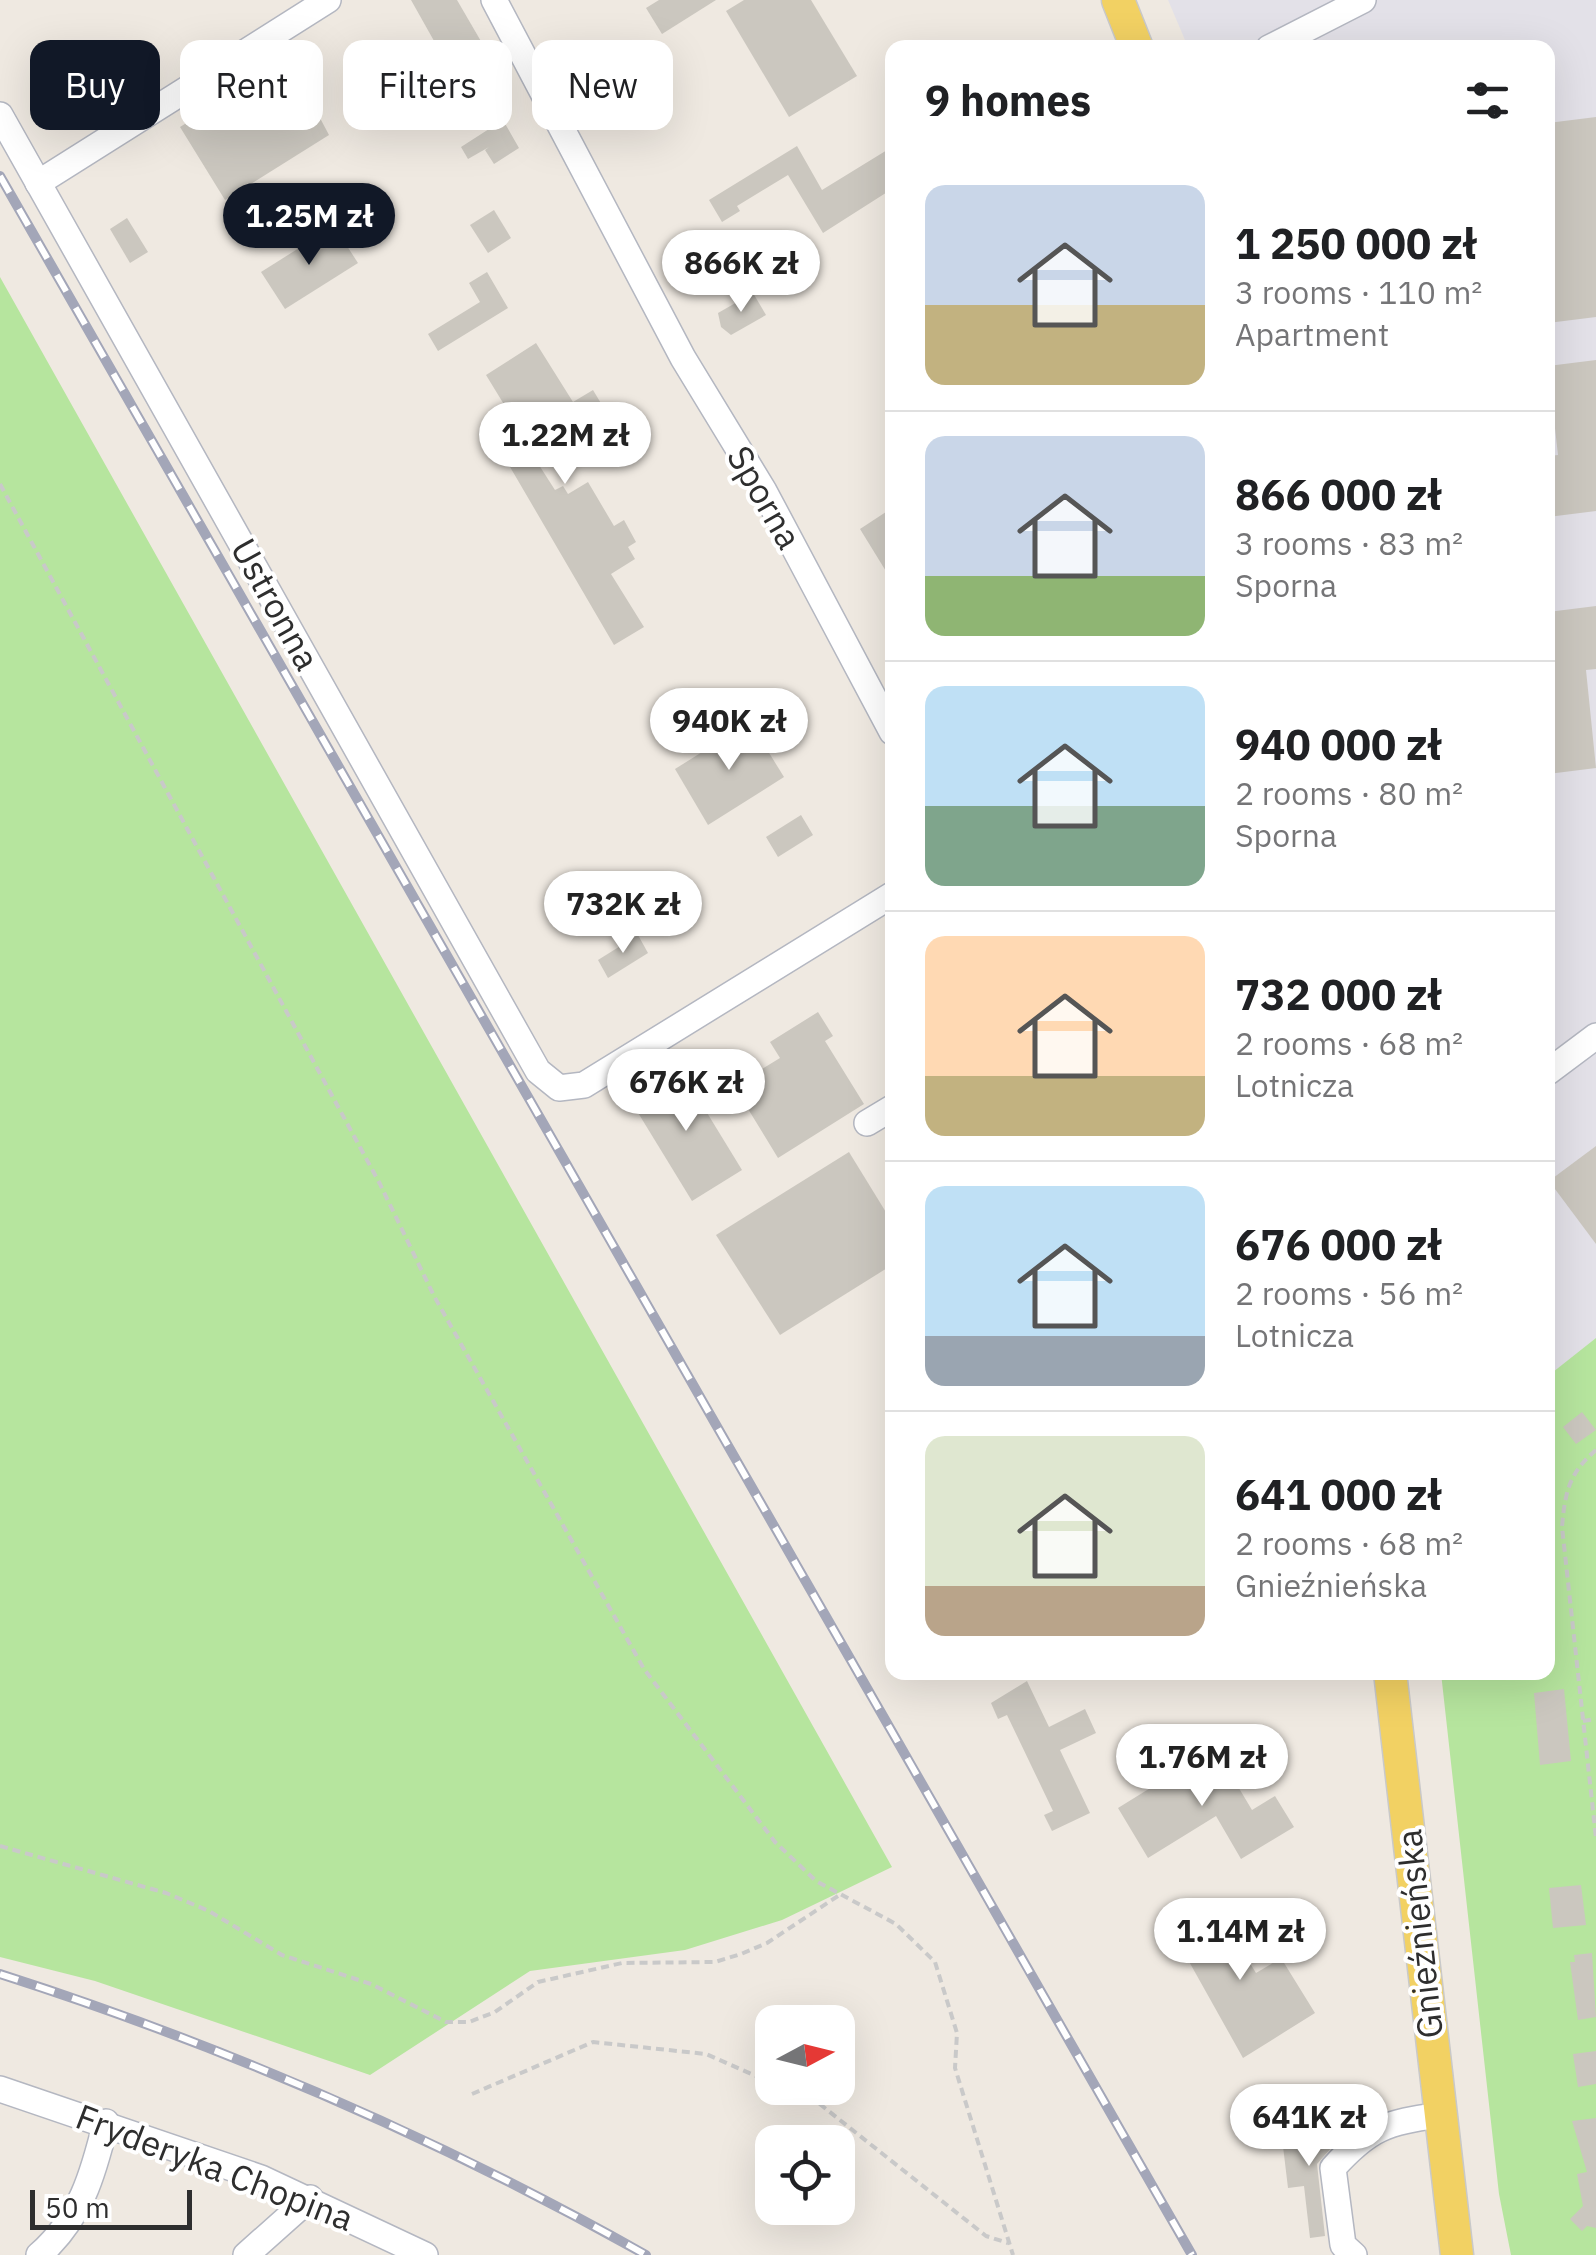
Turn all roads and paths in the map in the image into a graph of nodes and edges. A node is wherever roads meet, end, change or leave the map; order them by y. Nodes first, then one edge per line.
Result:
1 (328, 0) edge
2 (494, 0) edge
3 (1118, 0) edge
4 (1363, 0) edge
5 (1134, 40) edge
6 (1284, 40) edge
7 (0, 115) edge
8 (38, 183) junction
9 (0, 484) edge
10 (885, 719) edge
11 (885, 899) edge
12 (1596, 1036) edge
13 (1555, 1067) edge
14 (885, 1112) edge
15 (867, 1123) dead end
16 (1596, 1450) edge
17 (1391, 1680) edge
18 (1596, 1719) edge
19 (1583, 1720) junction
20 (1596, 1838) edge
21 (0, 1846) edge
22 (839, 1895) junction
23 (755, 2075) edge
24 (0, 2089) edge
25 (472, 2094) dead end
26 (821, 2105) edge
27 (1439, 2115) junction
28 (106, 2122) junction
29 (310, 2198) junction
30 (1008, 2243) junction
31 (39, 2255) edge
32 (246, 2255) edge
33 (425, 2255) edge
34 (1014, 2255) edge
35 (1354, 2255) edge
36 (1457, 2255) edge

1 - 8 street
2 - 10 street, Sporna
3 - 5 main road
4 - 6 street
7 - 8 street, Ustronna
8 - 11 street, Ustronna
9 - 22 path
12 - 13 street
14 - 15 street
16 - 19 path
17 - 27 main road, Gnieźnieńska
18 - 19 path
19 - 20 path
21 - 22 path
22 - 30 path
23 - 25 path
24 - 28 street, Fryderyka Chopina
26 - 30 path
27 - 35 street
27 - 36 main road, Gnieźnieńska
28 - 29 street, Fryderyka Chopina
28 - 31 street
29 - 32 street
29 - 33 street, Fryderyka Chopina
30 - 34 path

